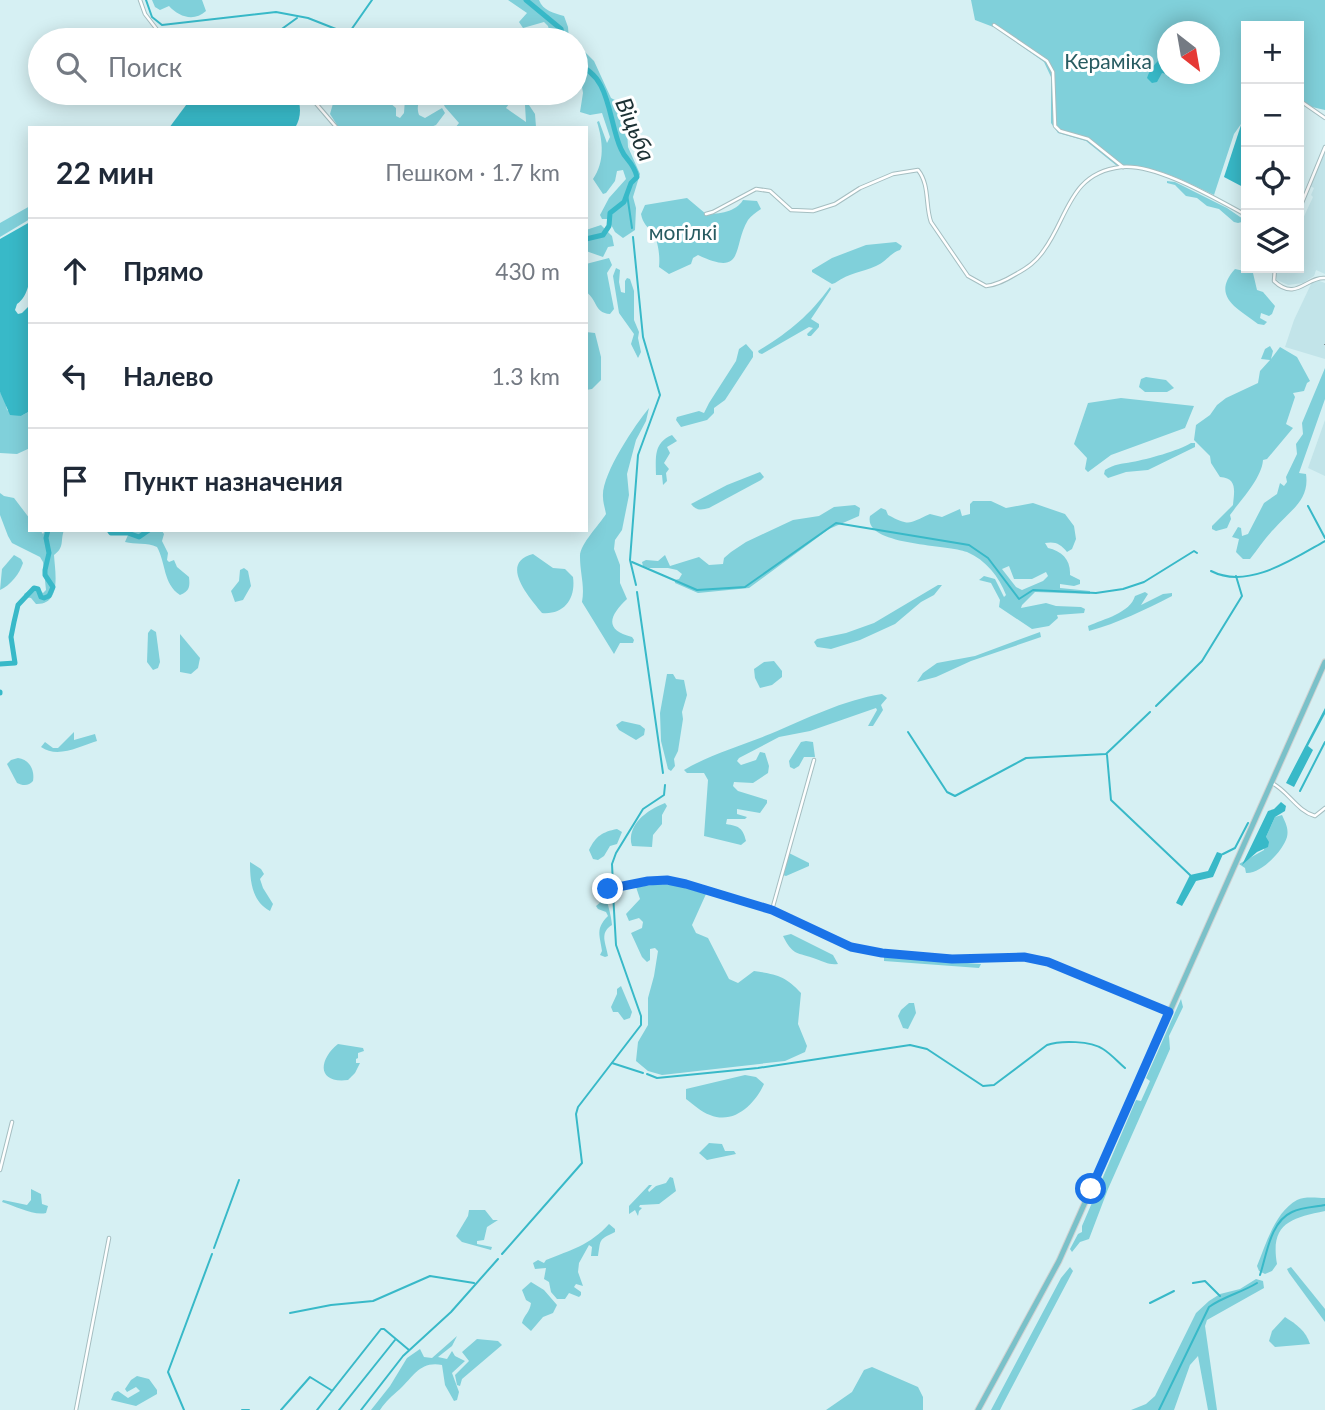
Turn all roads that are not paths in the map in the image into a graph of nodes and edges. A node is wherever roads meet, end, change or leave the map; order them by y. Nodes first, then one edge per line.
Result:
1 (140, 0) edge
2 (994, 24) dead end
3 (156, 28) edge
4 (1304, 103) edge
5 (317, 105) edge
6 (1325, 118) edge
7 (335, 126) edge
8 (1325, 147) edge
9 (1123, 167) junction
10 (1304, 198) edge
11 (1241, 212) edge
12 (706, 214) dead end
13 (1275, 273) edge
14 (1325, 278) edge
15 (1325, 662) edge
16 (814, 760) dead end
17 (1272, 783) junction
18 (1325, 808) edge
19 (608, 889) dead end
20 (772, 908) junction
21 (1169, 1012) junction
22 (12, 1122) dead end
23 (0, 1170) edge
24 (109, 1238) dead end
25 (76, 1410) edge
26 (978, 1410) edge

1 - 3 street
2 - 9 street
4 - 6 street
5 - 7 street
8 - 10 street
9 - 11 street
9 - 12 street
13 - 14 street
15 - 17 main road
16 - 20 street
17 - 18 street
17 - 21 main road
19 - 20 street
20 - 21 street
21 - 26 main road
22 - 23 street
24 - 25 street

